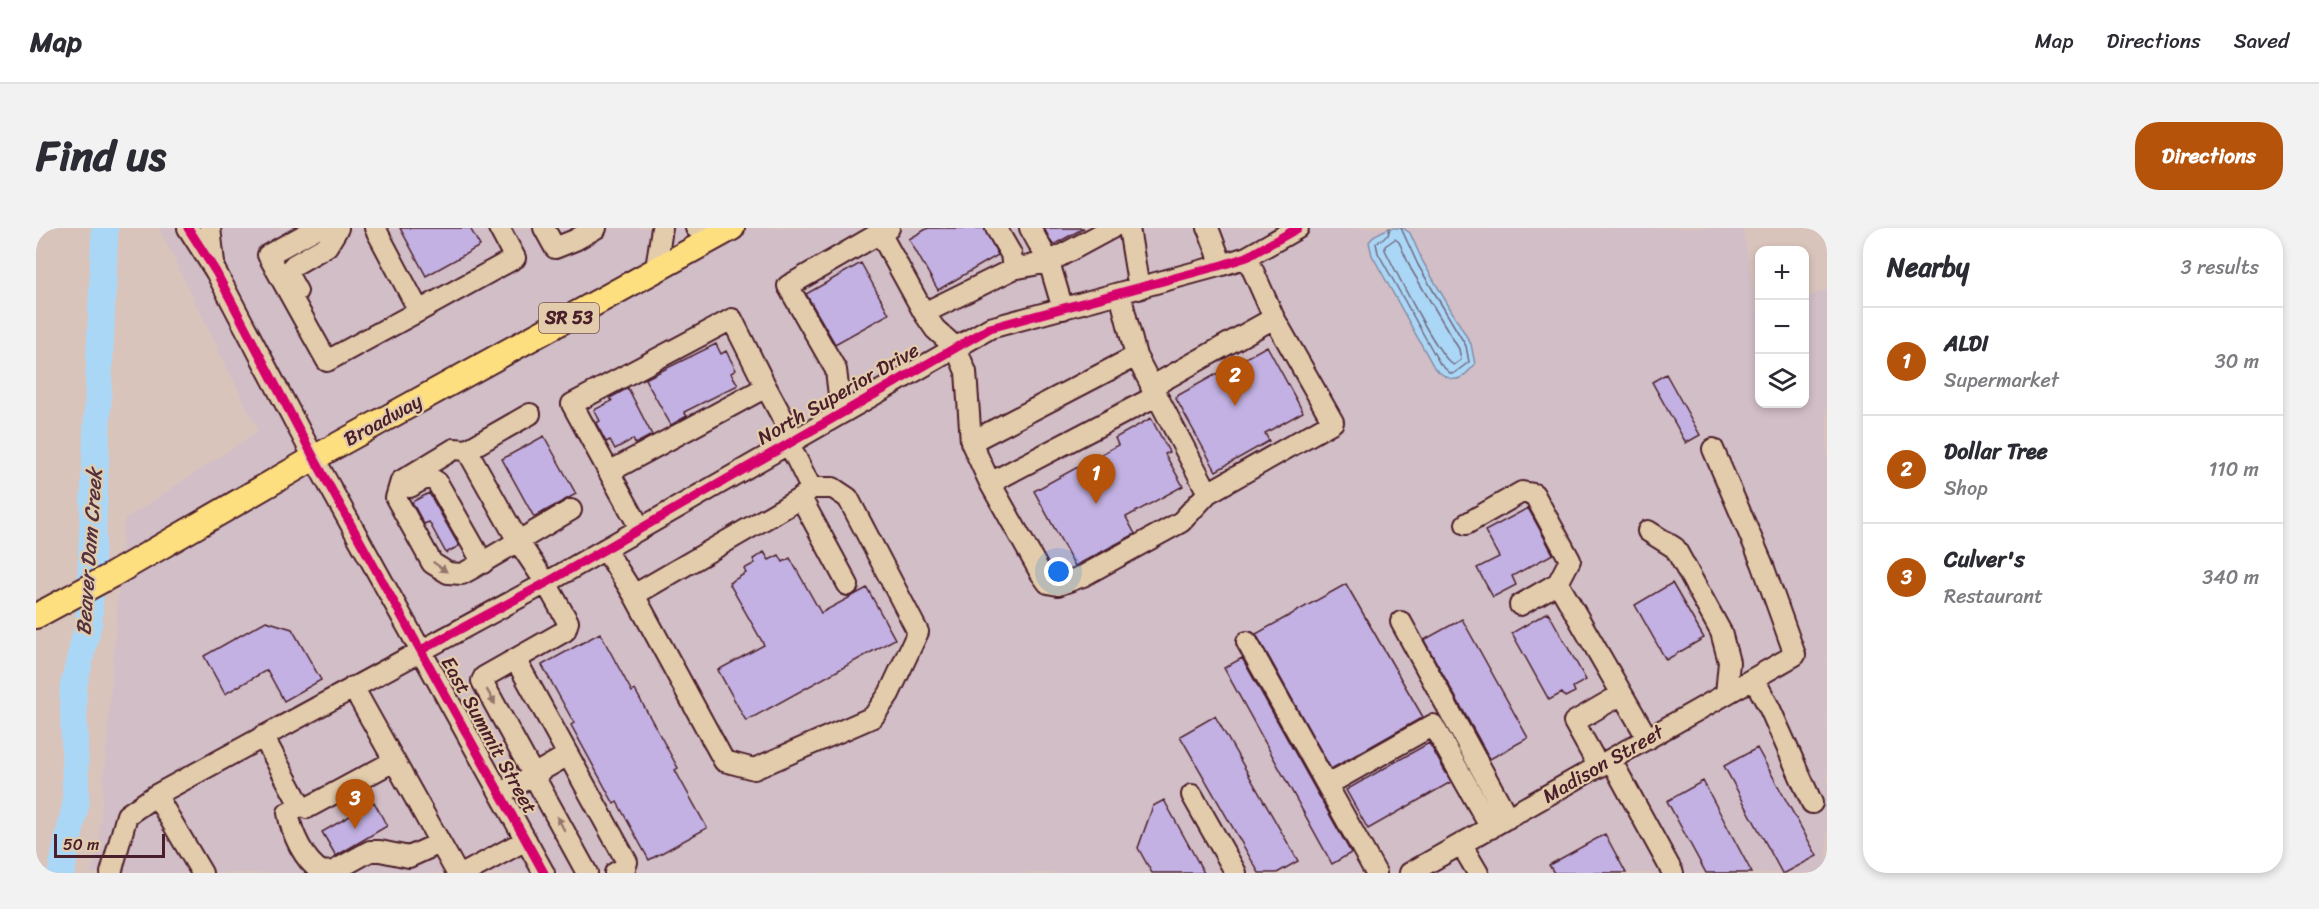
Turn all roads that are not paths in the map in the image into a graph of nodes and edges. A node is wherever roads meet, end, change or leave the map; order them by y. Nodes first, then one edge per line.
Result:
1 (188, 228) edge
2 (210, 228) edge
3 (375, 228) edge
4 (499, 228) edge
5 (544, 228) edge
6 (596, 228) edge
7 (662, 228) edge
8 (996, 228) edge
9 (1030, 228) edge
10 (1112, 228) edge
11 (1129, 228) edge
12 (1208, 228) edge
13 (330, 230) edge
14 (1288, 230) edge
15 (714, 231) edge
16 (885, 231) edge
17 (1246, 257) junction
18 (1049, 262) junction
19 (1222, 266) junction
20 (656, 269) junction
21 (1013, 269) junction
22 (216, 272) junction
23 (1130, 292) junction
24 (1064, 309) junction
25 (419, 311) junction
26 (924, 313) junction
27 (1274, 318) junction
28 (956, 348) junction
29 (1136, 356) junction
30 (330, 359) junction
31 (766, 387) junction
32 (1153, 391) junction
33 (841, 412) junction
34 (530, 414) dead end
35 (791, 441) junction
36 (971, 442) junction
37 (1713, 449) dead end
38 (467, 450) junction
39 (314, 458) junction
40 (437, 460) junction
41 (609, 472) junction
42 (990, 483) junction
43 (806, 493) junction
44 (1208, 493) junction
45 (571, 510) dead end
46 (1466, 524) dead end
47 (640, 528) junction
48 (1648, 531) dead end
49 (518, 541) junction
50 (424, 548) junction
51 (605, 549) junction
52 (487, 560) junction
53 (546, 583) junction
54 (1558, 583) junction
55 (848, 585) dead end
56 (634, 595) junction
57 (1520, 605) dead end
58 (36, 616) edge
59 (1401, 622) dead end
60 (1247, 642) dead end
61 (421, 650) junction
62 (516, 660) junction
63 (1754, 679) junction
64 (353, 687) junction
65 (1622, 694) junction
66 (1726, 694) junction
67 (263, 736) junction
68 (1648, 739) junction
69 (568, 755) junction
70 (394, 760) junction
71 (1605, 763) junction
72 (534, 774) junction
73 (1326, 785) junction
74 (500, 794) junction
75 (156, 795) junction
76 (1192, 795) dead end
77 (1812, 803) dead end
78 (300, 805) junction
79 (1499, 823) junction
80 (525, 840) junction
81 (440, 843) junction
82 (1461, 844) junction
83 (620, 870) edge
84 (111, 873) edge
85 (202, 873) edge
86 (457, 873) edge
87 (465, 873) edge
88 (544, 873) edge
89 (587, 873) edge
90 (1236, 873) edge
91 (1376, 873) edge
92 (1410, 873) edge
93 (1478, 873) edge
94 (1673, 873) edge

1 - 22 street
2 - 22 street
3 - 25 street
4 - 25 street
5 - 6 street
7 - 20 street
8 - 21 street
9 - 18 street
10 - 18 street
11 - 23 street
12 - 19 street
13 - 30 street
13 - 30 street
14 - 17 street, North Superior Drive
15 - 20 main road, Broadway / SR 53
16 - 26 street
16 - 33 street
17 - 19 street, North Superior Drive
17 - 27 street
18 - 21 street
18 - 24 street
19 - 23 street, North Superior Drive
20 - 39 main road, Broadway / SR 53
21 - 26 street
22 - 39 street, East Summit Street
23 - 24 street, North Superior Drive
23 - 29 street
24 - 28 street, North Superior Drive
25 - 30 street
26 - 28 street
27 - 32 street
27 - 44 street
28 - 33 street, North Superior Drive
28 - 36 street
29 - 32 street
29 - 36 street
31 - 35 street
31 - 41 street
31 - 41 street
32 - 42 street
32 - 44 street
33 - 35 street, North Superior Drive
34 - 38 street
35 - 43 street
35 - 47 street, North Superior Drive
36 - 42 street
37 - 63 street, Madison Street
38 - 40 street
38 - 49 street
39 - 58 main road, Broadway / SR 53
39 - 61 street, East Summit Street
40 - 50 street
40 - 52 street
41 - 47 street
42 - 44 street
43 - 55 street
43 - 56 street
43 - 56 street
45 - 49 street
46 - 54 street
47 - 51 street, North Superior Drive
48 - 66 street
49 - 52 street
49 - 53 street
50 -> 52 street
50 - 52 street
51 - 53 street, North Superior Drive
51 - 56 street
53 - 61 street, North Superior Drive
53 - 62 street
54 - 57 street
54 - 65 street
59 - 79 street
60 - 73 street
61 - 64 street, North Superior Drive
61 - 74 street, East Summit Street
62 - 69 street
62 -> 72 street
63 - 66 street, Madison Street
63 - 77 street
64 - 67 street, North Superior Drive
64 - 70 street
65 - 68 street
65 - 71 street
66 - 68 street, Madison Street
67 - 75 street, North Superior Drive
67 - 78 street
68 - 71 street, Madison Street
69 - 72 street
69 - 83 street
70 - 78 street
70 - 81 street
71 - 79 street, Madison Street
71 - 94 street
72 - 74 street
89 -> 72 street
73 - 79 street
73 - 91 street
74 - 80 street, East Summit Street
75 - 84 street, North Superior Drive
75 - 85 street
76 - 90 street
78 - 81 street
79 - 82 street, Madison Street
80 - 87 street
80 - 88 street, East Summit Street
81 - 86 street
82 - 92 street, Madison Street
82 - 93 street

